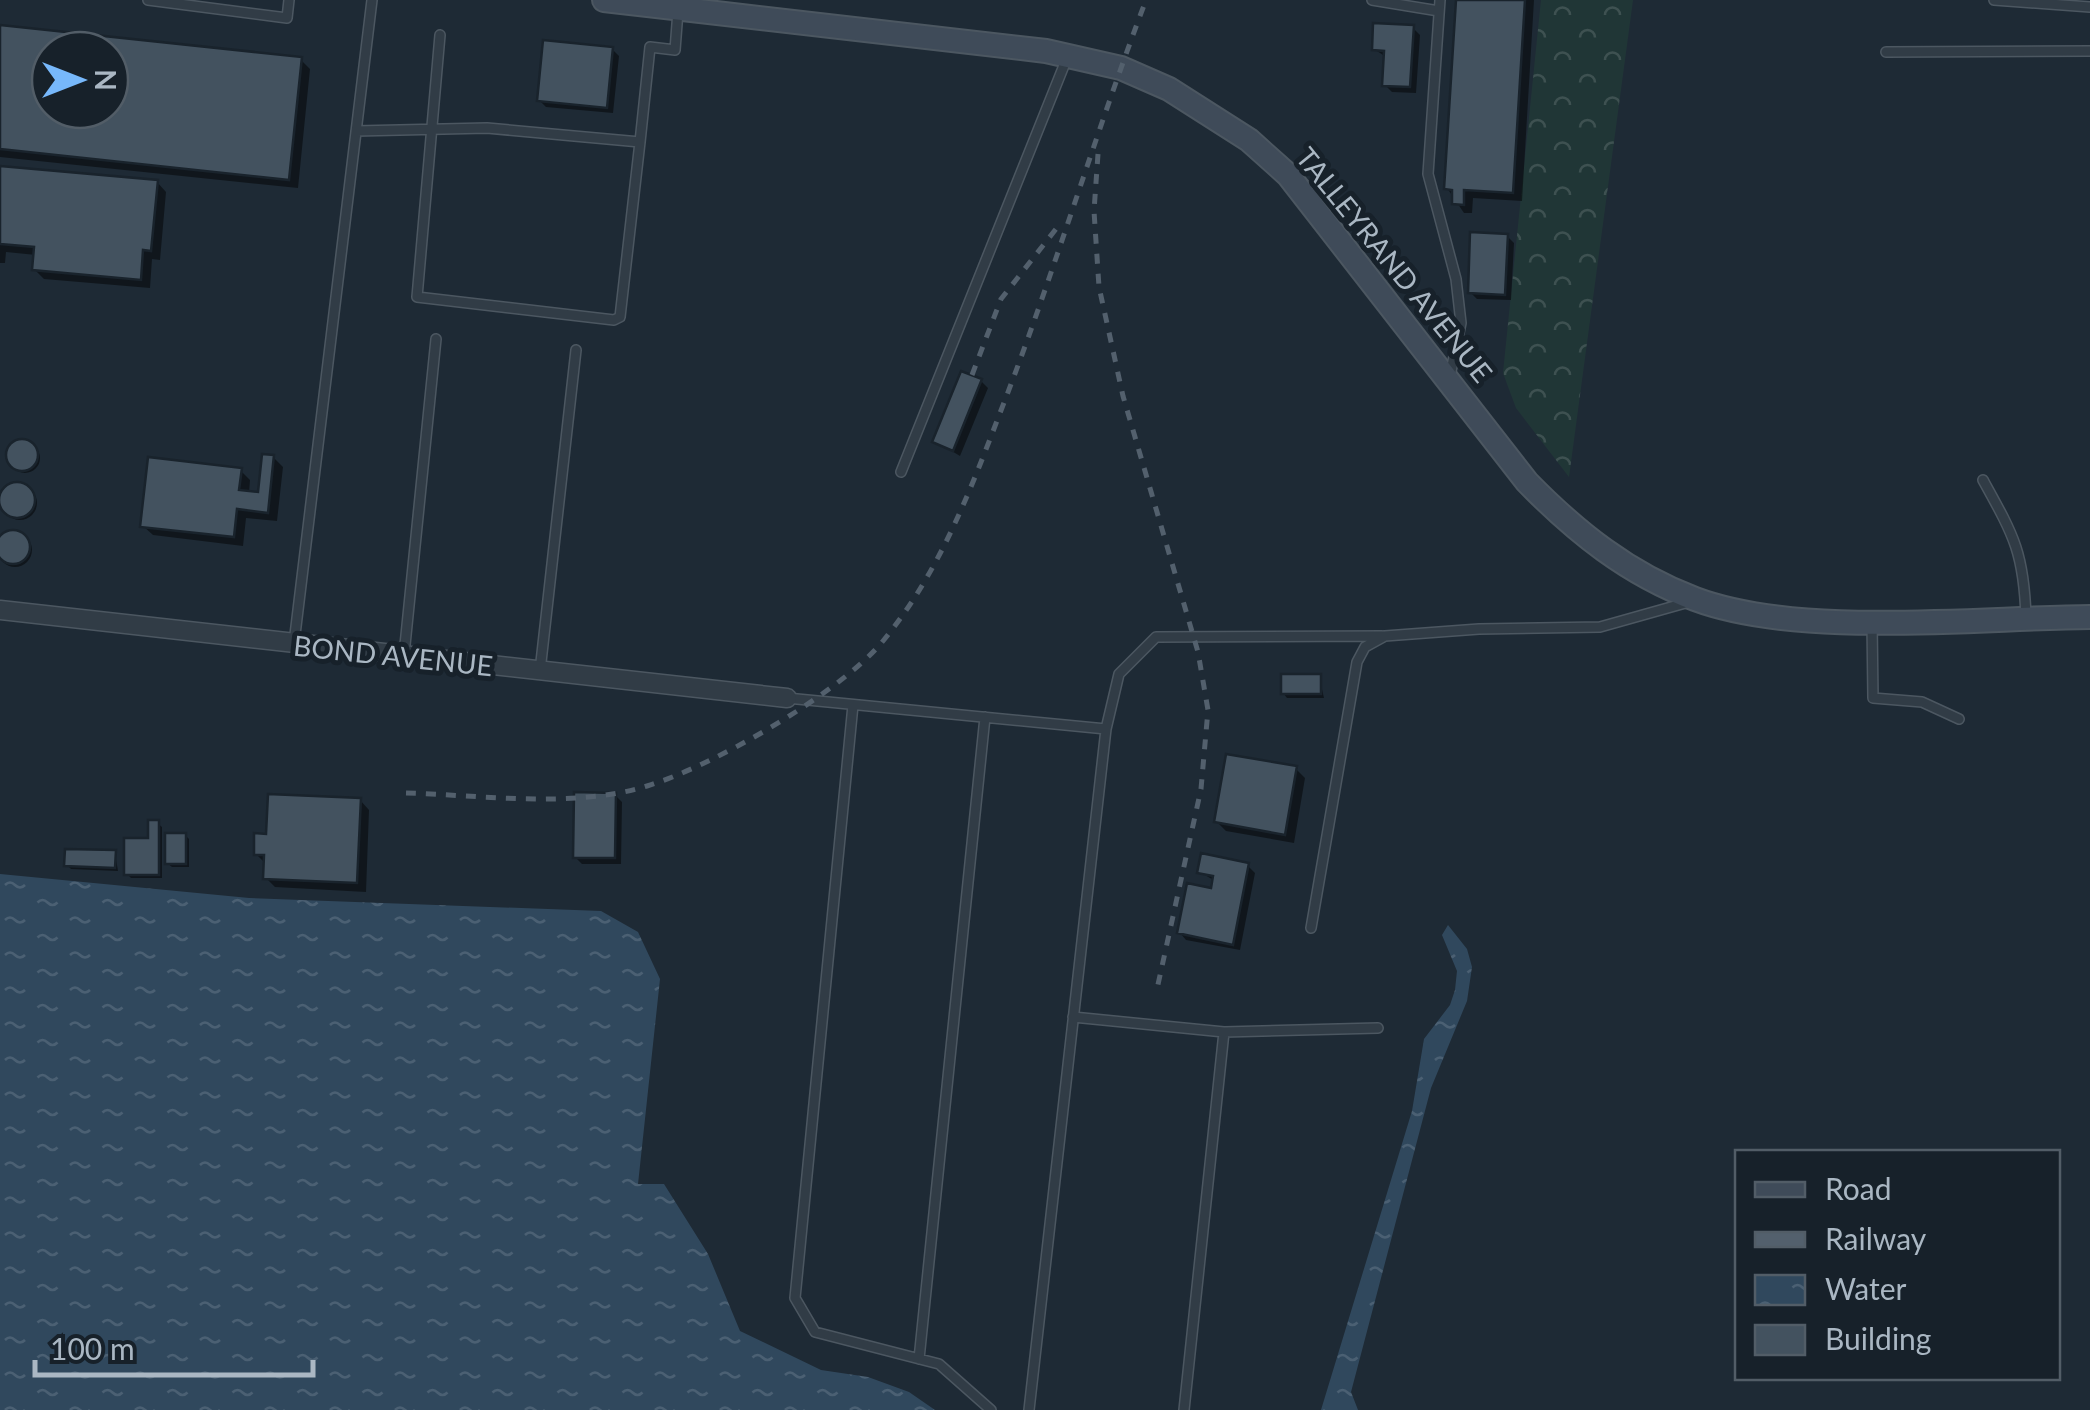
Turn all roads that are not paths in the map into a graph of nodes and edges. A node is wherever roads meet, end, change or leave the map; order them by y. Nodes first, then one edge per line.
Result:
1 (148, 0) edge
2 (289, 0) edge
3 (372, 0) edge
4 (604, 0) edge
5 (1372, 0) edge
6 (1994, 0) edge
7 (1439, 6) edge
8 (2090, 7) edge
9 (678, 8) junction
10 (440, 35) dead end
11 (2090, 51) edge
12 (1886, 52) dead end
13 (1068, 55) junction
14 (356, 131) junction
15 (432, 131) junction
16 (640, 142) junction
17 (436, 339) dead end
18 (576, 350) dead end
19 (1449, 379) junction
20 (901, 472) dead end
21 (1983, 480) dead end
22 (1697, 600) junction
23 (0, 610) edge
24 (2090, 617) edge
25 (2026, 618) junction
26 (1872, 620) junction
27 (1385, 636) junction
28 (293, 646) junction
29 (403, 658) junction
30 (540, 672) junction
31 (786, 698) joint
32 (853, 704) junction
33 (985, 717) junction
34 (1959, 719) dead end
35 (1106, 728) junction
36 (1311, 928) dead end
37 (1073, 1017) junction
38 (1378, 1028) dead end
39 (1224, 1032) junction
40 (919, 1359) junction
41 (991, 1410) edge
42 (1029, 1410) edge
43 (1184, 1410) edge

1 - 2 lane
3 - 14 lane
4 - 9 street, TALLEYRAND AVENUE
5 - 7 lane
6 - 8 lane
7 - 19 lane
9 - 13 street, TALLEYRAND AVENUE
9 - 16 lane
10 - 15 lane
11 - 12 lane
13 - 19 street, TALLEYRAND AVENUE
13 - 20 lane
14 - 15 lane
14 - 28 lane
15 - 16 lane
15 - 16 lane
17 - 29 lane
18 - 30 lane
19 - 22 street, TALLEYRAND AVENUE
21 - 25 lane
22 - 26 street, TALLEYRAND AVENUE
22 - 27 lane
23 - 28 street, BOND AVENUE
24 - 25 street, TALLEYRAND AVENUE
25 - 26 street, TALLEYRAND AVENUE
26 - 34 lane
27 - 35 lane
27 - 36 lane
28 - 29 street, BOND AVENUE
29 - 30 street, BOND AVENUE
30 - 31 street, BOND AVENUE
31 - 32 lane
32 - 33 lane
32 - 40 lane
33 - 35 lane
33 - 40 lane
35 - 37 lane
37 - 39 lane
37 - 42 lane
38 - 39 lane
39 - 43 lane
40 - 41 lane

